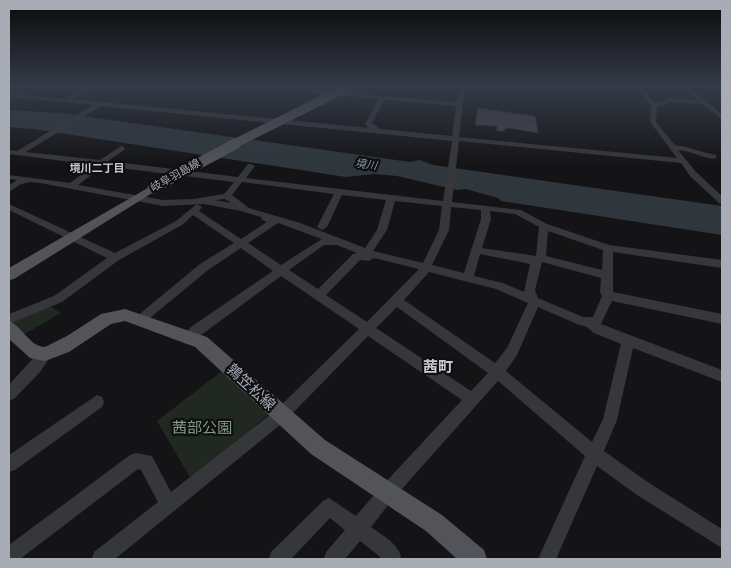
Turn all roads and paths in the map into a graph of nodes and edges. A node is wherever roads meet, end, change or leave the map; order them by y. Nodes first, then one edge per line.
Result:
1 (84, 114) edge
2 (198, 114) edge
3 (295, 114) edge
4 (374, 114) edge
5 (459, 114) edge
6 (654, 114) edge
7 (378, 131) junction
8 (455, 139) junction
9 (121, 148) dead end
10 (673, 148) junction
11 (9, 152) edge
12 (18, 153) junction
13 (713, 157) dead end
14 (682, 161) junction
15 (102, 163) junction
16 (251, 166) dead end
17 (9, 177) edge
18 (40, 180) junction
19 (240, 180) junction
20 (71, 186) junction
21 (9, 189) edge
22 (339, 192) junction
23 (227, 196) junction
24 (134, 198) junction
25 (391, 198) junction
26 (447, 201) junction
27 (722, 201) edge
28 (198, 204) junction
29 (9, 207) edge
30 (486, 207) junction
31 (246, 210) junction
32 (274, 222) junction
33 (301, 226) junction
34 (544, 226) junction
35 (322, 228) junction
36 (72, 237) junction
37 (322, 242) junction
38 (339, 242) junction
39 (241, 243) junction
40 (370, 248) junction
41 (608, 248) junction
42 (476, 250) junction
43 (380, 256) junction
44 (115, 257) junction
45 (393, 259) junction
46 (538, 259) junction
47 (722, 264) edge
48 (426, 267) junction
49 (282, 270) junction
50 (9, 275) edge
51 (606, 275) junction
52 (468, 277) junction
53 (319, 295) junction
54 (610, 296) junction
55 (397, 301) junction
56 (534, 302) junction
57 (9, 319) edge
58 (722, 319) edge
59 (140, 320) junction
60 (590, 323) junction
61 (9, 328) edge
62 (369, 329) junction
63 (189, 337) junction
64 (628, 341) junction
65 (45, 354) junction
66 (498, 372) junction
67 (722, 376) edge
68 (9, 394) edge
69 (473, 400) junction
70 (97, 402) dead end
71 (281, 415) junction
72 (596, 455) junction
73 (9, 464) edge
74 (387, 493) junction
75 (169, 505) junction
76 (359, 528) junction
77 (722, 539) edge
78 (9, 556) edge
79 (101, 559) edge
80 (278, 559) edge
81 (333, 559) edge
82 (390, 559) edge
83 (474, 559) edge
84 (547, 559) edge

1 - 12 street
2 - 7 street
3 - 24 main road, 岐阜羽島線, bridge
4 - 7 street
5 - 8 street
6 - 10 street
7 - 8 street
8 - 14 street
8 - 26 street
9 - 15 street
10 - 13 street
10 - 14 street
11 - 12 street
12 - 15 street
14 - 27 street
15 - 19 street
15 - 20 street
16 - 19 street
17 - 18 street
18 - 20 street
18 - 21 street
19 - 22 street
19 - 23 street
20 - 24 street
22 - 25 street
22 - 35 street
23 - 28 street
23 - 31 street
24 - 28 street
24 - 36 main road, 岐阜羽島線
25 - 26 street
25 - 40 street
26 - 30 street
26 - 48 street
28 - 31 street
28 - 39 street
28 - 44 street
29 - 36 street
30 - 34 street
30 - 42 street
31 - 32 street
31 - 33 street
32 - 33 street
32 - 39 street
33 - 35 street
33 - 37 street
33 - 38 street
34 - 41 street
34 - 46 street
35 - 40 street
36 - 44 street
36 - 50 main road, 岐阜羽島線
37 - 38 street
37 - 49 street
38 - 43 street
39 - 49 street
39 - 59 street
40 - 43 street
41 - 47 street
41 - 51 street
42 - 46 street
42 - 52 street
43 - 45 street
44 - 57 street
45 - 48 street
45 - 53 street
46 - 51 street
46 - 56 street
48 - 52 street
48 - 55 street
49 - 53 street
49 - 63 street
51 - 54 street
52 - 56 street
53 - 62 street
54 - 58 street
54 - 60 street
55 - 62 street
55 - 66 street
56 - 60 street
56 - 66 street
59 - 63 main road, 鶉笠松線
59 - 65 main road, 鶉笠松線
60 - 64 street
61 - 65 main road
62 - 69 street
62 - 71 street
63 - 71 main road, 鶉笠松線
64 - 67 street
64 - 72 street
65 - 68 street
66 - 69 street
66 - 72 street
69 - 74 street
70 - 73 street
71 - 74 main road, 鶉笠松線
71 - 75 street
72 - 77 street
72 - 84 street
74 - 76 street
74 - 83 main road, 鶉笠松線
75 - 78 street
75 - 79 street
76 - 80 street
76 - 81 street
76 - 82 street

